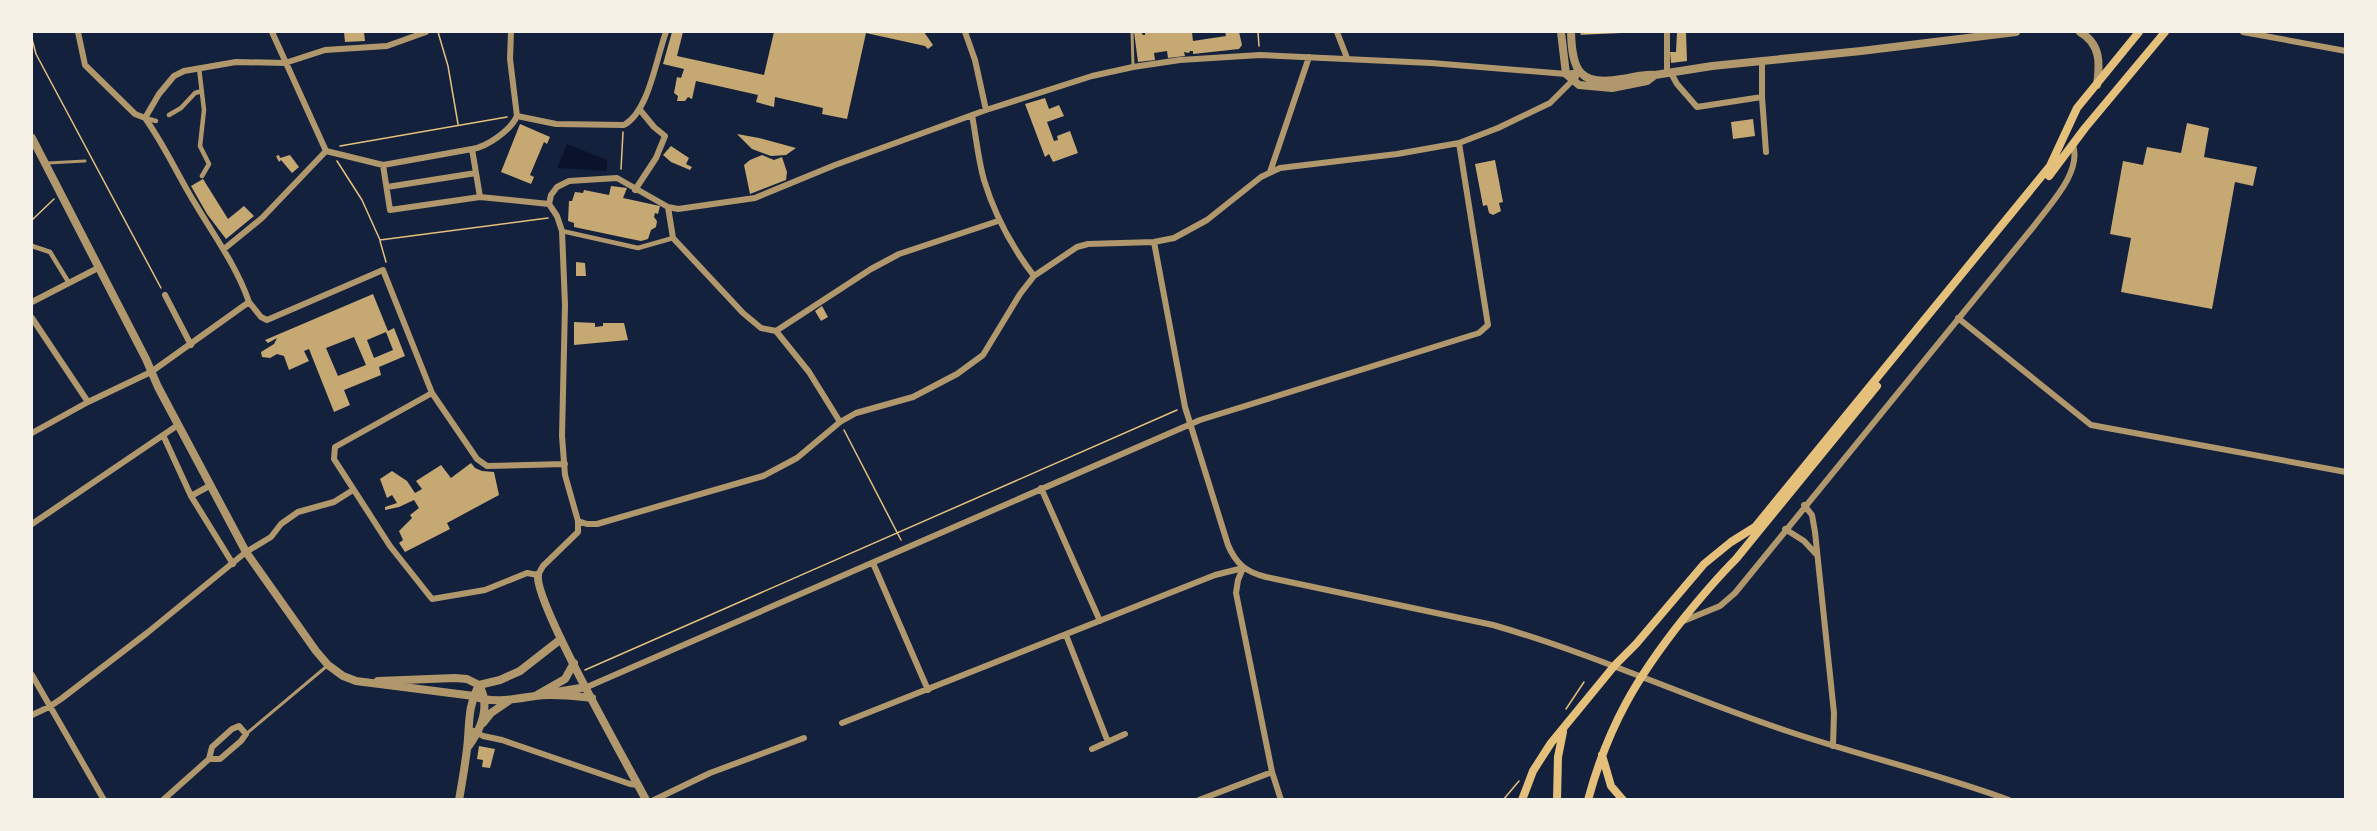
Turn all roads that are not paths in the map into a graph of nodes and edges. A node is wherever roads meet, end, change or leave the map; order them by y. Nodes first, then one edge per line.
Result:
1 (78, 32) edge
2 (272, 32) edge
3 (426, 32) edge
4 (511, 32) edge
5 (666, 32) edge
6 (964, 32) edge
7 (1132, 32) edge
8 (1337, 32) edge
9 (1561, 32) edge
10 (1667, 32) edge
11 (2016, 32) edge
12 (2080, 32) edge
13 (2139, 32) edge
14 (2165, 32) edge
15 (2243, 32) edge
16 (1571, 33) edge
17 (2346, 51) edge
18 (1309, 57) junction
19 (1347, 58) junction
20 (1762, 60) junction
21 (285, 63) junction
22 (1133, 67) junction
23 (199, 68) junction
24 (1579, 72) junction
25 (1669, 73) junction
26 (1566, 74) junction
27 (1655, 75) junction
28 (1572, 81) junction
29 (2097, 85) junction
30 (202, 92) junction
31 (1762, 97) junction
32 (640, 110) junction
33 (986, 110) junction
34 (169, 115) dead end
35 (972, 115) junction
36 (517, 116) junction
37 (145, 118) junction
38 (156, 121) dead end
39 (32, 138) edge
40 (1459, 143) junction
41 (2073, 145) junction
42 (472, 149) junction
43 (326, 151) junction
44 (1766, 152) dead end
45 (85, 161) dead end
46 (45, 164) junction
47 (384, 165) junction
48 (1270, 172) junction
49 (476, 173) junction
50 (202, 176) dead end
51 (387, 187) junction
52 (635, 190) junction
53 (480, 196) junction
54 (549, 204) junction
55 (668, 207) junction
56 (998, 221) junction
57 (562, 231) junction
58 (673, 238) junction
59 (1154, 242) junction
60 (32, 246) edge
61 (224, 249) junction
62 (98, 268) junction
63 (1034, 276) junction
64 (69, 283) junction
65 (165, 295) road end
66 (32, 302) edge
67 (249, 302) junction
68 (32, 318) edge
69 (1958, 318) junction
70 (776, 331) junction
71 (191, 345) junction
72 (151, 372) junction
73 (432, 393) junction
74 (88, 402) junction
75 (840, 422) junction
76 (1191, 424) junction
77 (178, 425) junction
78 (32, 433) edge
79 (163, 435) junction
80 (565, 464) junction
81 (2346, 472) edge
82 (211, 484) junction
83 (1041, 488) junction
84 (354, 490) junction
85 (191, 495) junction
86 (1804, 505) junction
87 (578, 520) junction
88 (32, 524) edge
89 (1785, 529) junction
90 (246, 552) junction
91 (1816, 554) junction
92 (873, 563) junction
93 (232, 564) junction
94 (1243, 568) junction
95 (538, 575) junction
96 (1100, 621) junction
97 (1680, 622) junction
98 (1065, 635) junction
99 (561, 639) junction
100 (574, 663) junction
101 (328, 665) junction
102 (1615, 665) junction
103 (32, 675) edge
104 (1641, 676) junction
105 (370, 682) junction
106 (479, 685) junction
107 (587, 687) junction
108 (928, 690) junction
109 (536, 695) junction
110 (474, 696) junction
111 (512, 698) junction
112 (592, 698) junction
113 (485, 701) junction
114 (49, 707) junction
115 (32, 715) edge
116 (842, 723) dead end
117 (468, 724) junction
118 (1564, 729) junction
119 (479, 730) junction
120 (246, 734) junction
121 (1125, 734) dead end
122 (804, 738) dead end
123 (1108, 742) junction
124 (1833, 746) junction
125 (468, 747) junction
126 (1092, 749) dead end
127 (1601, 754) junction
128 (209, 759) junction
129 (1272, 772) junction
130 (638, 785) junction
131 (104, 800) edge
132 (163, 800) edge
133 (459, 800) edge
134 (646, 800) edge
135 (654, 800) edge
136 (1199, 800) edge
137 (1281, 800) edge
138 (1522, 800) edge
139 (1557, 800) edge
140 (1588, 800) edge
141 (1623, 800) edge
142 (2009, 800) edge

1 - 37 street
2 - 21 street
3 - 21 street
4 - 36 street
5 - 32 street
6 - 33 street
7 - 22 lane
8 - 19 street
9 - 26 street
10 - 25 street
11 - 20 street
12 - 29 street
13 - 29 main road
14 - 41 main road
15 - 17 street
16 - 24 street
18 - 19 street
18 - 22 street
18 - 48 street
19 - 26 street
20 - 25 street
20 - 31 street
21 - 23 street
21 - 43 street
22 - 33 street
23 - 30 street
23 - 37 street
24 - 26 street
24 - 27 street
24 - 28 street
25 - 27 street
25 - 31 street
26 - 28 street
27 - 28 street
28 - 40 street
29 - 102 main road
30 - 34 street
30 - 50 street
31 - 44 street
32 - 36 street
32 - 52 street
33 - 35 street
35 - 55 street
35 - 56 street
36 - 42 street
37 - 38 street
37 - 61 street
39 - 46 street
40 - 48 street
40 - 76 street
41 - 69 street
41 - 97 main road
42 - 47 street
42 - 49 street
43 - 47 street
43 - 61 street
45 - 46 lane
46 - 62 street
47 - 51 street
48 - 59 street
49 - 51 street
49 - 53 street
51 - 53 street
52 - 54 street
52 - 55 street
53 - 54 street
54 - 57 street
55 - 58 street
56 - 63 street
56 - 70 street
57 - 58 street
57 - 80 street
58 - 70 street
59 - 63 street
59 - 76 street
60 - 64 street
61 - 67 street
62 - 64 street
62 - 72 street
63 - 75 street
64 - 66 street
65 - 71 street
67 - 71 street
67 - 73 street
68 - 74 street
69 - 81 street
69 - 86 street
70 - 75 street
71 - 72 street
72 - 74 street
72 - 77 street
73 - 80 street
73 - 84 street
74 - 78 street
75 - 87 street
76 - 83 street
76 - 94 street
77 - 79 street
77 - 82 street
79 - 85 street
79 - 88 street
80 - 87 street
82 - 85 street
82 - 90 street
83 - 92 street
83 - 96 street
84 - 90 street
84 - 95 street
85 - 93 street
86 - 89 street
86 - 91 street
87 - 95 street
89 - 91 street
89 - 97 street
90 - 93 street
90 - 101 street
91 - 124 street
92 - 107 street
92 - 108 street
93 - 114 street
94 - 96 street
94 - 102 street
94 - 129 street
95 - 99 street
96 - 98 street
97 - 104 main road
98 - 108 street
98 - 123 street
99 - 100 street
99 - 106 street
100 - 107 street
100 - 109 street
101 - 105 street
101 - 120 lane
102 - 104 street
102 - 118 main road
103 - 114 street
104 - 124 street
104 - 127 main road
105 - 106 street
105 - 110 street
106 - 110 street
106 - 113 street
107 - 109 street
107 - 112 street
108 - 116 street
109 - 111 street
109 - 112 street
110 - 113 street
110 - 117 street
111 - 113 street
111 - 119 street
112 - 130 street
113 - 119 street
114 - 115 street
114 - 131 street
117 - 119 street
117 - 125 street
118 - 138 main road
118 - 139 main road
119 - 125 street
119 - 130 street
120 - 128 street
120 - 128 street
121 - 123 street
122 - 135 street
123 - 126 street
124 - 142 street
125 - 133 street
127 - 140 main road
127 - 141 main road
128 - 132 street
129 - 136 street
129 - 137 street
130 - 134 street

